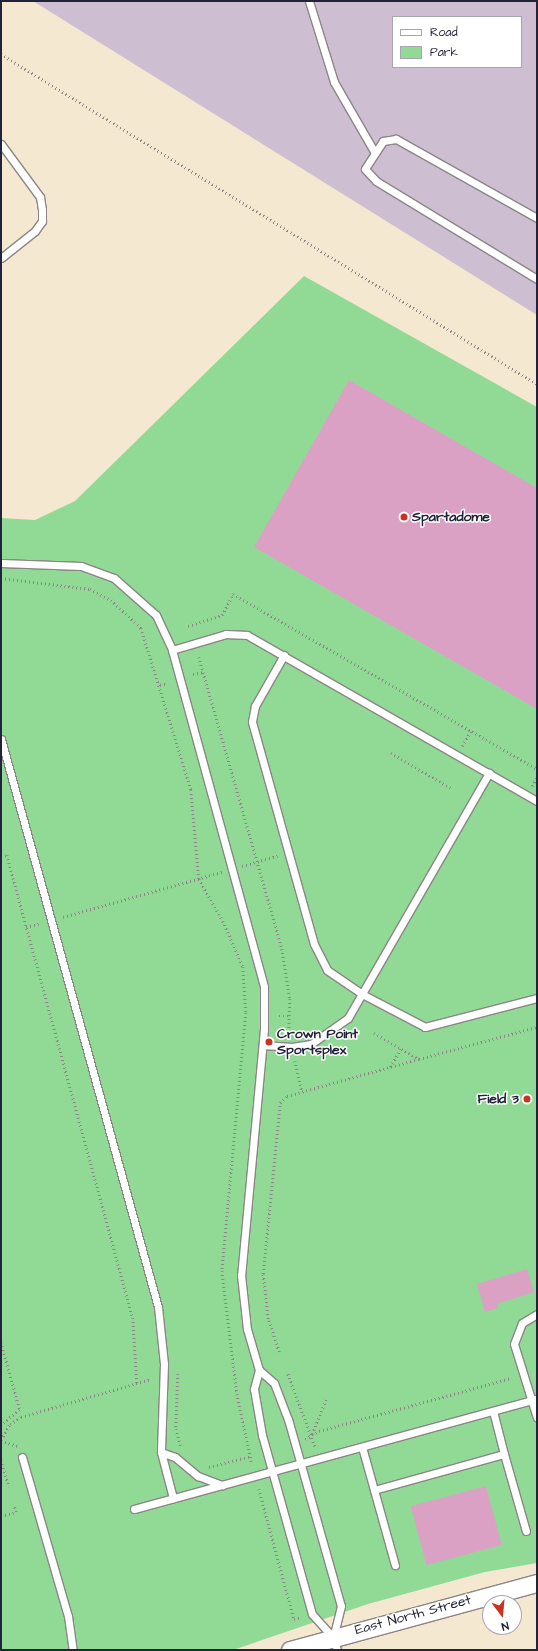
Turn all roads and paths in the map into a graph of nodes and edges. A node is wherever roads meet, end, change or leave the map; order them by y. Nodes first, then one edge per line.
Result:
1 (309, 1) edge
2 (1, 54) edge
3 (1, 144) edge
4 (375, 153) junction
5 (537, 218) edge
6 (1, 258) edge
7 (537, 279) edge
8 (537, 384) edge
9 (1, 563) edge
10 (1, 578) edge
11 (188, 626) dead end
12 (172, 650) junction
13 (284, 655) junction
14 (200, 657) dead end
15 (204, 672) junction
16 (193, 674) dead end
17 (167, 683) dead end
18 (160, 685) junction
19 (471, 731) junction
20 (1, 739) edge
21 (391, 753) dead end
22 (457, 755) junction
23 (537, 769) edge
24 (489, 773) junction
25 (450, 788) dead end
26 (537, 801) edge
27 (288, 854) junction
28 (1, 856) edge
29 (257, 862) junction
30 (234, 868) junction
31 (199, 879) junction
32 (63, 917) dead end
33 (43, 923) dead end
34 (26, 927) junction
35 (362, 994) junction
36 (537, 998) edge
37 (246, 1013) junction
38 (252, 1014) dead end
39 (279, 1016) dead end
40 (290, 1016) junction
41 (537, 1027) edge
42 (374, 1033) dead end
43 (289, 1035) dead end
44 (263, 1045) junction
45 (401, 1049) junction
46 (419, 1059) junction
47 (295, 1061) dead end
48 (389, 1068) junction
49 (302, 1092) junction
50 (537, 1314) edge
51 (1, 1342) edge
52 (279, 1352) dead end
53 (259, 1370) junction
54 (178, 1374) dead end
55 (288, 1374) dead end
56 (512, 1378) dead end
57 (152, 1379) dead end
58 (137, 1384) junction
59 (327, 1397) dead end
60 (535, 1400) edge
61 (493, 1411) junction
62 (537, 1418) edge
63 (1, 1425) edge
64 (312, 1434) junction
65 (1, 1440) edge
66 (303, 1441) dead end
67 (315, 1446) dead end
68 (22, 1447) dead end
69 (362, 1447) junction
70 (184, 1451) dead end
71 (161, 1452) junction
72 (257, 1454) dead end
73 (504, 1454) junction
74 (250, 1456) junction
75 (22, 1457) dead end
76 (1, 1460) edge
77 (252, 1464) dead end
78 (300, 1464) junction
79 (202, 1466) dead end
80 (273, 1471) junction
81 (222, 1485) junction
82 (9, 1487) dead end
83 (259, 1489) dead end
84 (374, 1490) junction
85 (174, 1498) junction
86 (14, 1506) dead end
87 (134, 1509) dead end
88 (1, 1516) edge
89 (526, 1531) dead end
90 (395, 1565) dead end
91 (537, 1583) edge
92 (300, 1617) dead end
93 (335, 1643) edge
94 (73, 1650) edge
95 (290, 1650) edge

1 - 4 lane
2 - 8 path
3 - 6 lane
4 - 5 lane
4 - 7 lane
9 - 12 lane
10 - 18 path
11 - 19 path
12 - 13 lane
12 - 30 lane
13 - 22 lane
13 - 27 lane
14 - 15 path
15 - 16 path
15 - 29 path
17 - 18 path
18 - 31 path
19 - 22 path
19 - 23 path
20 - 71 lane
21 - 25 path
22 - 24 lane
24 - 26 lane
24 - 35 lane
27 - 29 path
27 - 35 lane
28 - 34 path
29 - 30 path
29 - 40 path
30 - 31 path
30 - 44 lane
31 - 32 path
31 - 37 path
33 - 34 path
34 - 58 path
35 - 36 lane
35 - 44 lane
37 - 38 path
37 - 74 path
39 - 40 path
40 - 43 path
41 - 46 path
42 - 45 path
44 - 53 lane
45 - 46 path
45 - 48 path
46 - 48 path
47 - 49 path
48 - 49 path
49 - 52 path
50 - 60 lane
51 - 63 path
53 - 78 lane
53 - 80 lane
54 - 70 path
55 - 64 path
56 - 64 path
57 - 58 path
58 - 65 path
59 - 64 path
60 - 61 lane
60 - 62 lane
61 - 69 lane
61 - 73 lane
64 - 66 path
64 - 67 path
65 - 68 path
69 - 78 lane
69 - 84 lane
71 - 81 lane
71 - 85 lane
72 - 74 path
73 - 84 lane
73 - 89 lane
74 - 77 path
74 - 79 path
75 - 94 lane
76 - 82 path
78 - 80 lane
78 - 93 lane
80 - 81 lane
80 - 93 lane
81 - 85 lane
83 - 92 path
84 - 90 lane
85 - 87 lane
86 - 88 path
91 - 93 street, East North Street
93 - 95 street, East North Street

